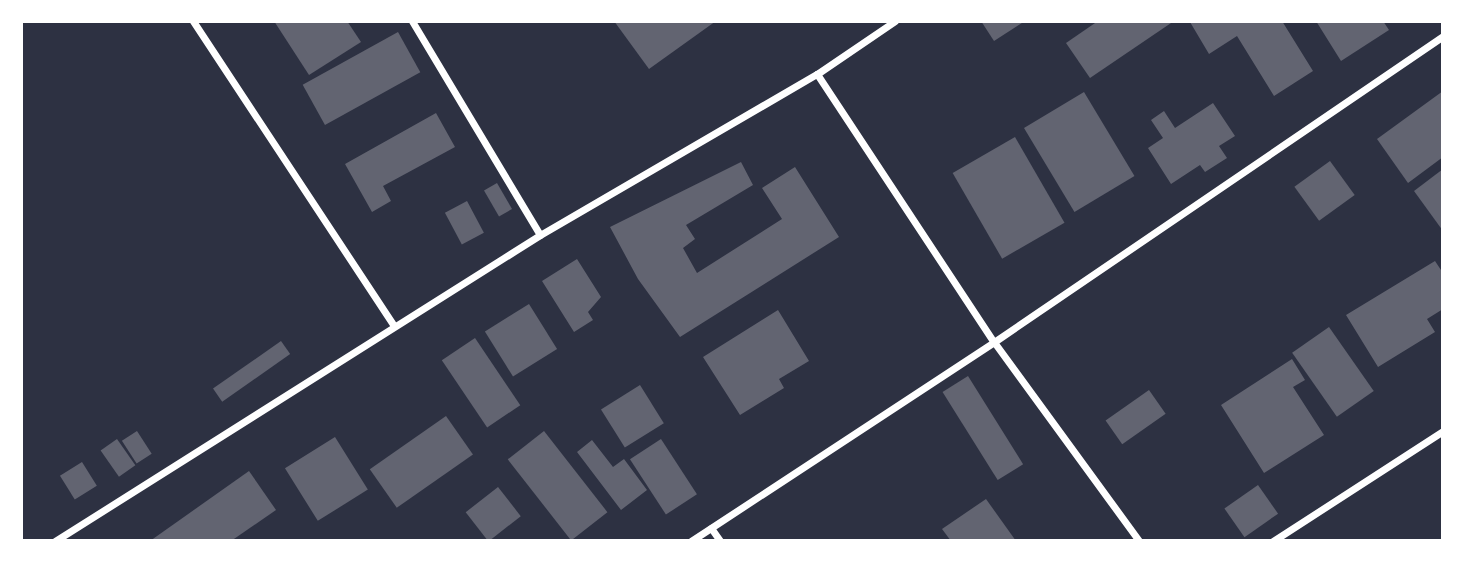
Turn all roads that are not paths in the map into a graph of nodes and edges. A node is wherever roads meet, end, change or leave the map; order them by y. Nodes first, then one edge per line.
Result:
1 (192, 21) edge
2 (412, 21) edge
3 (895, 21) edge
4 (1443, 36) edge
5 (817, 74) junction
6 (540, 235) junction
7 (394, 326) junction
8 (994, 342) junction
9 (1443, 431) edge
10 (711, 528) junction
11 (55, 541) edge
12 (691, 541) edge
13 (720, 541) edge
14 (1139, 541) edge
15 (1273, 541) edge

1 - 7 street
2 - 6 street
3 - 5 street
4 - 8 street
5 - 6 street
5 - 8 street
6 - 7 street
7 - 11 street
8 - 10 street
8 - 14 street
9 - 15 street
10 - 12 street
10 - 13 street

